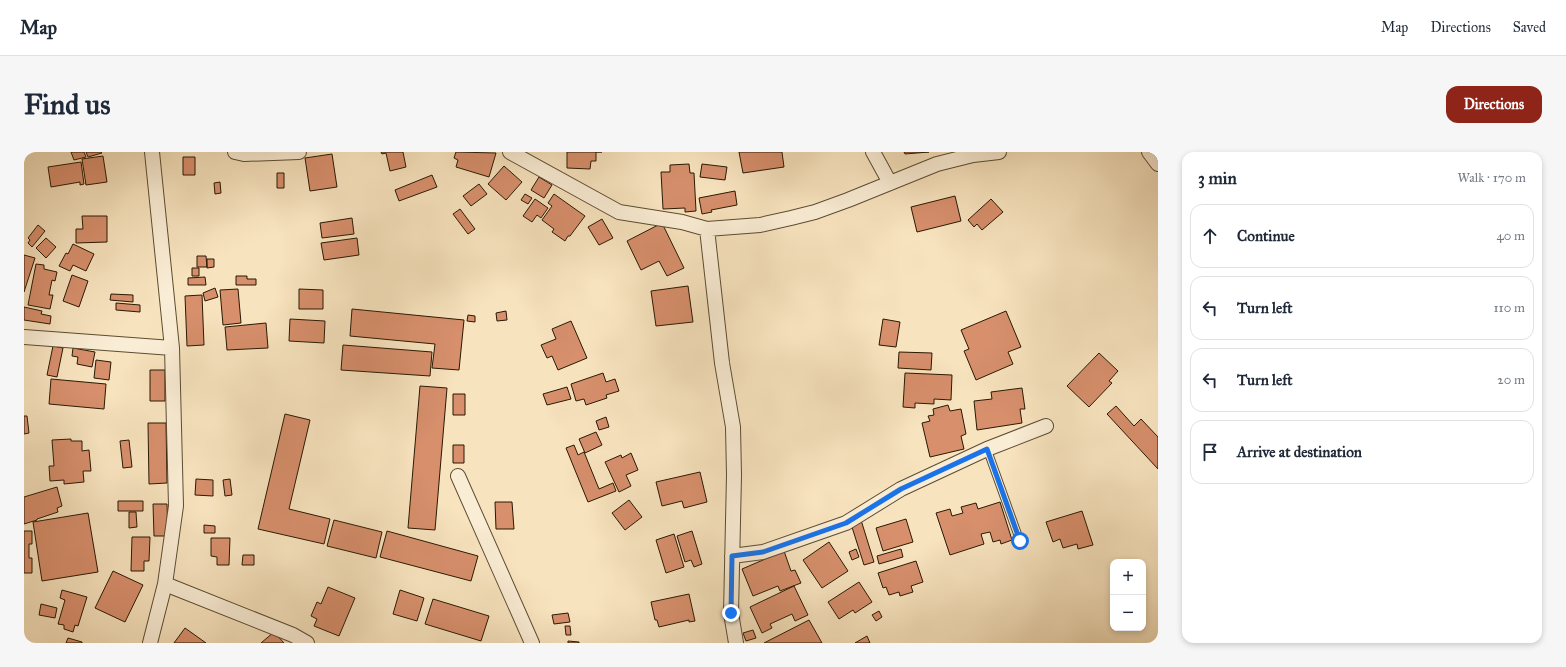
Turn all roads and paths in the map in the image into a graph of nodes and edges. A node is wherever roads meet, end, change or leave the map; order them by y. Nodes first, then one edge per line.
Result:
1 (152, 152) edge
2 (235, 152) edge
3 (299, 152) edge
4 (510, 152) edge
5 (873, 152) edge
6 (999, 152) edge
7 (1149, 152) edge
8 (1158, 164) edge
9 (890, 183) junction
10 (707, 229) junction
11 (24, 337) edge
12 (172, 348) junction
13 (1046, 426) dead end
14 (987, 449) junction
15 (458, 476) dead end
16 (1020, 541) dead end
17 (732, 556) junction
18 (165, 584) junction
19 (150, 643) edge
20 (307, 643) edge
21 (532, 643) edge
22 (736, 643) edge

1 - 12 street
2 - 3 street
4 - 10 street
5 - 9 street
6 - 9 street
7 - 8 street
9 - 10 street
10 - 17 street
11 - 12 street
12 - 18 street
13 - 14 street
14 - 16 lane
14 - 17 street
15 - 21 street
17 - 22 street
18 - 19 street
18 - 20 street

